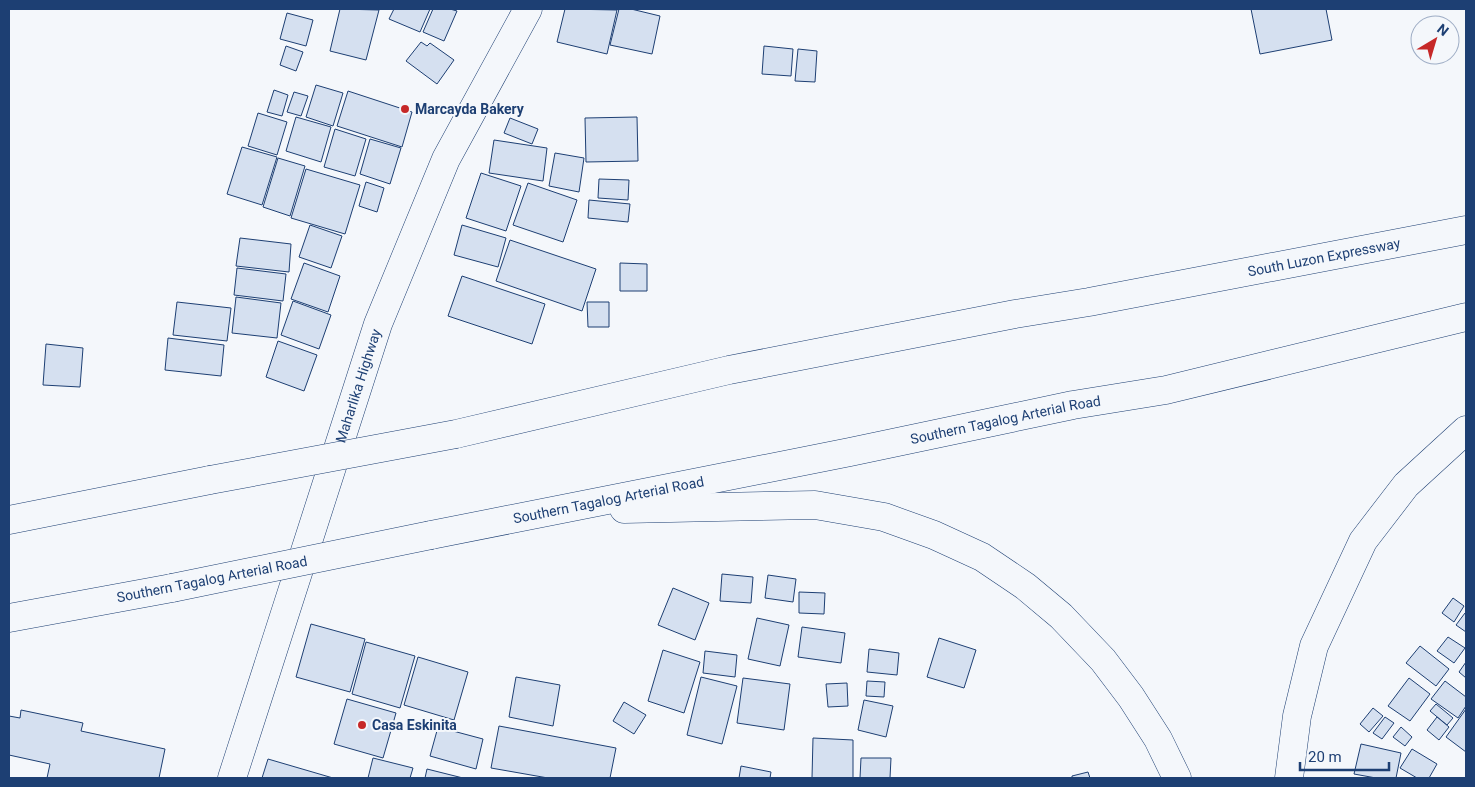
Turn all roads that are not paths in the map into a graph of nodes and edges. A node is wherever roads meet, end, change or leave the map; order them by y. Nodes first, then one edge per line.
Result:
1 (528, 9) edge
2 (1466, 230) edge
3 (1466, 317) edge
4 (1466, 430) edge
5 (90, 505) junction
6 (9, 508) edge
7 (547, 511) junction
8 (9, 520) edge
9 (9, 618) edge
10 (232, 778) edge
11 (1177, 778) edge
12 (1289, 778) edge

1 - 10 highway, Maharlika Highway
2 - 5 highway, South Luzon Expressway, bridge
3 - 7 highway, Southern Tagalog Arterial Road
4 - 12 highway
5 - 6 highway
5 - 8 highway
7 - 9 highway, Southern Tagalog Arterial Road, bridge
7 - 11 highway

